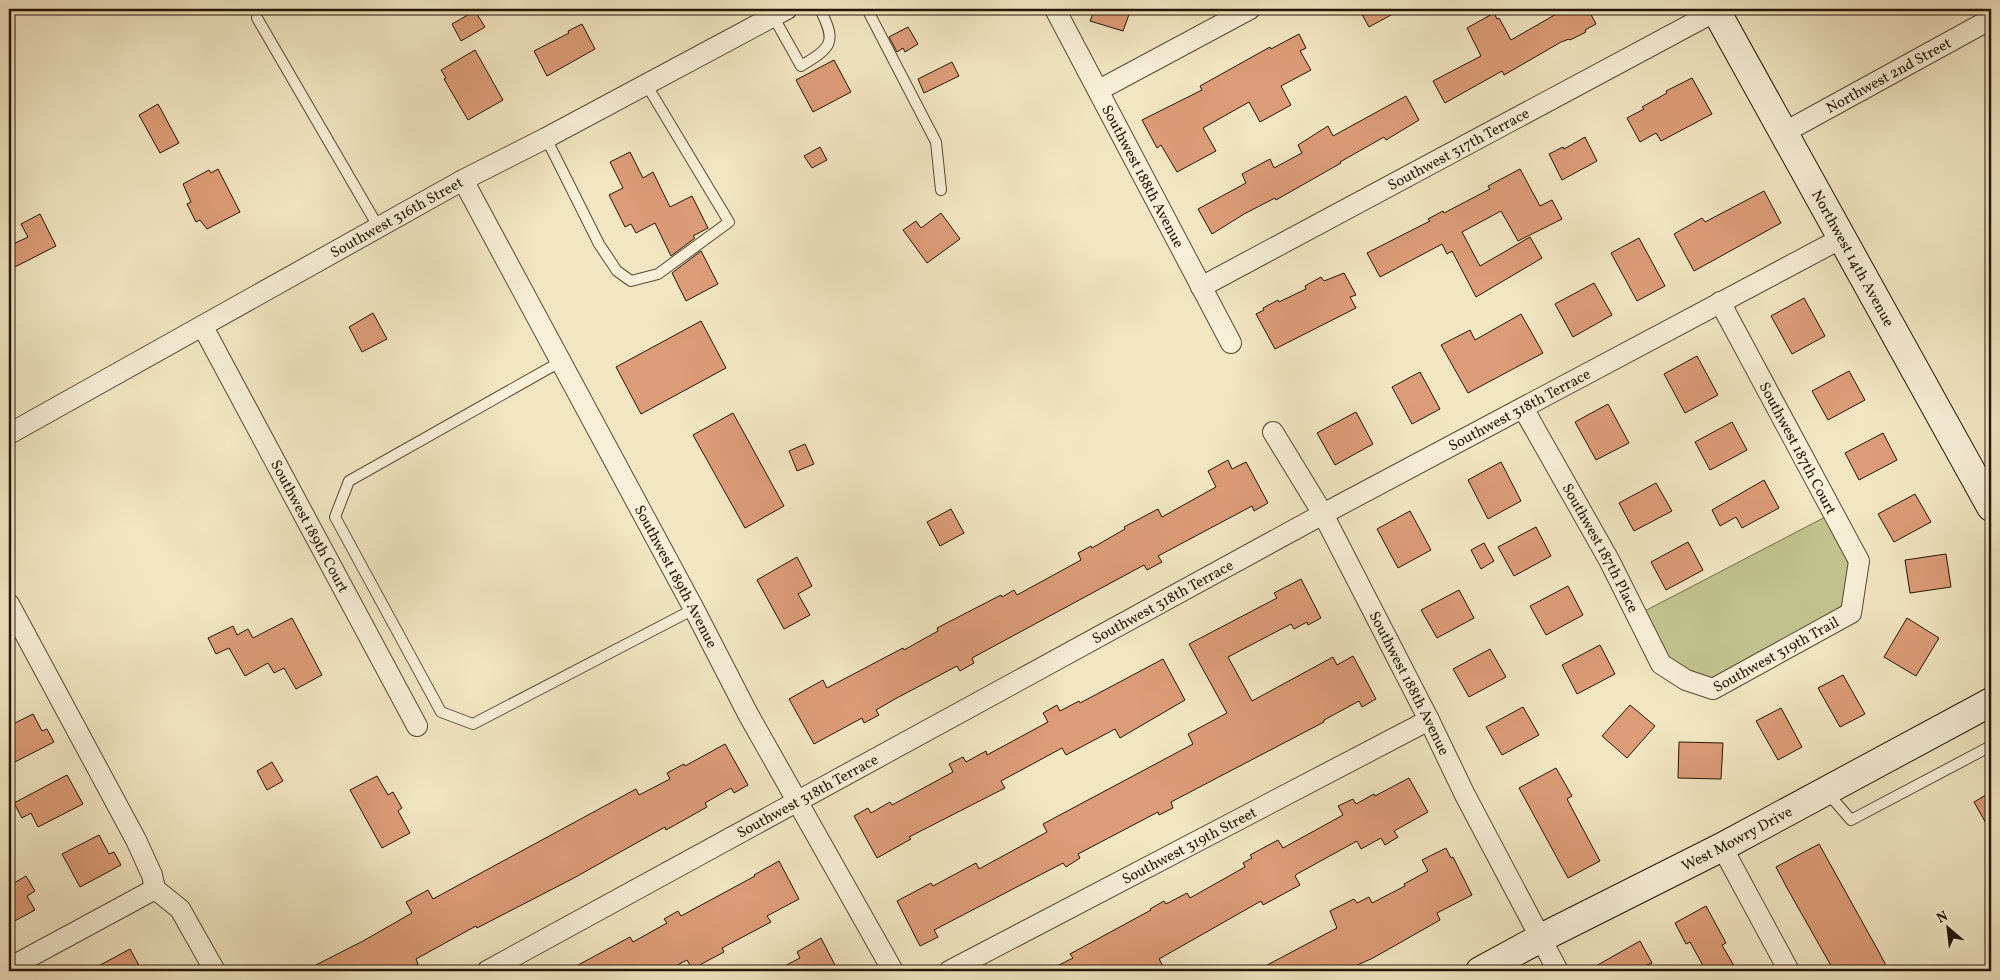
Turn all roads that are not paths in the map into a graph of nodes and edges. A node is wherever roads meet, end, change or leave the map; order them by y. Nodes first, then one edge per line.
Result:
1 (820, 9) edge
2 (867, 9) edge
3 (1054, 9) edge
4 (1250, 9) edge
5 (1716, 10) edge
6 (780, 12) edge
7 (257, 18) dead end
8 (1991, 20) edge
9 (646, 84) junction
10 (1099, 90) junction
11 (1785, 132) junction
12 (546, 138) junction
13 (463, 180) junction
14 (941, 190) dead end
15 (378, 228) junction
16 (1842, 238) junction
17 (1201, 286) junction
18 (1720, 302) junction
19 (203, 327) junction
20 (1231, 343) dead end
21 (560, 362) junction
22 (1523, 408) junction
23 (1273, 432) dead end
24 (9, 434) edge
25 (1991, 507) edge
26 (1323, 514) junction
27 (1854, 598) joint
28 (9, 604) edge
29 (694, 609) junction
30 (1686, 680) joint
31 (1990, 704) edge
32 (1429, 720) junction
33 (417, 726) dead end
34 (1991, 746) edge
35 (1826, 791) junction
36 (797, 802) junction
37 (1722, 846) junction
38 (155, 890) junction
39 (1539, 939) junction
40 (9, 968) edge
41 (215, 971) edge
42 (487, 971) edge
43 (893, 971) edge
44 (949, 971) edge
45 (1480, 971) edge
46 (1558, 971) edge
47 (1789, 971) edge

1 - 6 lane
2 - 14 lane
3 - 10 street, Southwest 188th Avenue
4 - 10 street
5 - 11 street, Northwest 14th Avenue
5 - 17 street, Southwest 317th Terrace
6 - 9 street, Southwest 316th Street
7 - 15 lane
8 - 11 street, Northwest 2nd Street
9 - 12 street, Southwest 316th Street
9 - 12 lane
10 - 17 street, Southwest 188th Avenue
11 - 16 street, Northwest 14th Avenue
12 - 13 street, Southwest 316th Street
13 - 15 street, Southwest 316th Street
13 - 21 street, Southwest 189th Avenue
15 - 19 street, Southwest 316th Street
16 - 18 street, Southwest 318th Terrace
16 - 25 street, Northwest 14th Avenue
17 - 20 street, Southwest 188th Avenue
18 - 22 street, Southwest 318th Terrace
18 - 27 street, Southwest 187th Court
19 - 24 street, Southwest 316th Street
19 - 33 street, Southwest 189th Court
21 - 29 street, Southwest 189th Avenue
21 - 29 lane
22 - 26 street, Southwest 318th Terrace
22 - 30 street, Southwest 187th Place
23 - 26 street, Southwest 188th Avenue
26 - 32 street, Southwest 188th Avenue
26 - 36 street, Southwest 318th Terrace
27 - 30 street, Southwest 319th Trail
28 - 38 street
29 - 36 street, Southwest 189th Avenue
31 - 35 street, West Mowry Drive
32 - 39 street, Southwest 188th Avenue
32 - 44 street, Southwest 319th Street
34 - 35 lane
35 - 37 street, West Mowry Drive
36 - 42 street, Southwest 318th Terrace
36 - 43 street, Southwest 189th Avenue
37 - 39 street, West Mowry Drive
37 - 47 street
38 - 40 street
38 - 41 street
39 - 45 street, West Mowry Drive
39 - 46 street, Southwest 188th Avenue

